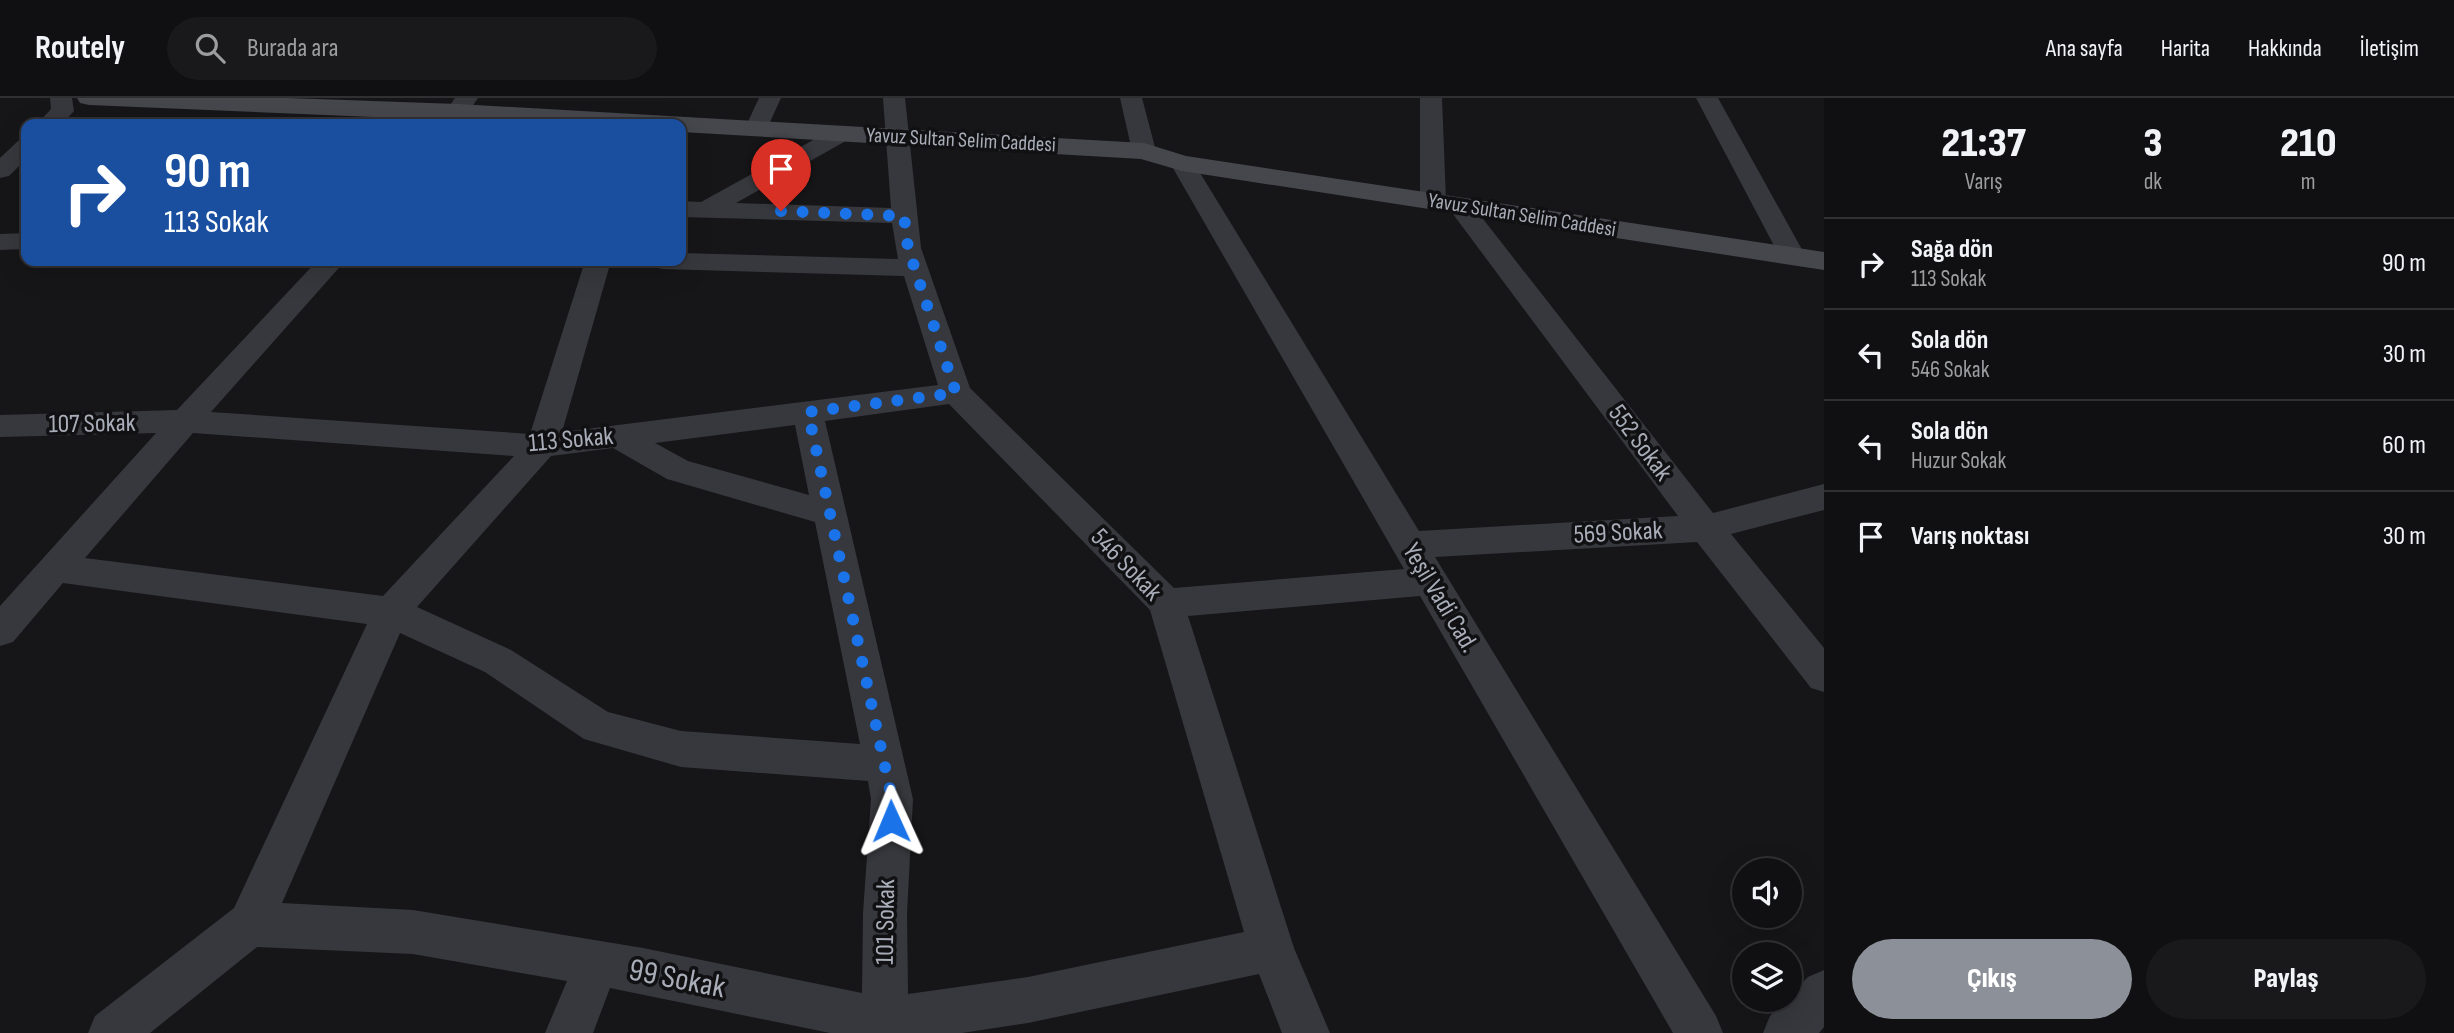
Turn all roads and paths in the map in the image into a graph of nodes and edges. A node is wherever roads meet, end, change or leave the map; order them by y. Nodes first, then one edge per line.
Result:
1 (61, 98) edge
2 (89, 98) edge
3 (770, 98) edge
4 (894, 98) edge
5 (1131, 98) edge
6 (1432, 98) edge
7 (1707, 98) edge
8 (458, 111) edge
9 (54, 119) edge
10 (599, 119) edge
11 (686, 124) edge
12 (757, 128) junction
13 (843, 133) junction
14 (895, 137) junction
15 (1144, 150) junction
16 (21, 151) edge
17 (1182, 163) junction
18 (0, 171) edge
19 (1446, 204) junction
20 (686, 209) edge
21 (708, 209) junction
22 (904, 216) junction
23 (21, 241) edge
24 (0, 242) edge
25 (1792, 255) junction
26 (1824, 261) edge
27 (686, 262) edge
28 (327, 266) edge
29 (596, 266) edge
30 (915, 268) junction
31 (956, 393) junction
32 (808, 412) junction
33 (185, 421) junction
34 (0, 426) edge
35 (617, 436) junction
36 (542, 446) junction
37 (1824, 497) edge
38 (831, 514) junction
39 (1706, 528) junction
40 (1408, 545) junction
41 (55, 568) junction
42 (1430, 581) junction
43 (1166, 603) junction
44 (391, 612) junction
45 (0, 631) edge
46 (1824, 676) edge
47 (885, 764) junction
48 (250, 924) junction
49 (1272, 948) junction
50 (597, 963) junction
51 (1824, 993) edge
52 (885, 1021) junction
53 (112, 1033) edge
54 (569, 1033) edge
55 (1306, 1033) edge
56 (1699, 1033) edge
57 (1787, 1033) edge

1 - 9 street
2 - 8 street, Yavuz Sultan Selim Caddesi
3 - 12 street
4 - 14 street, 546 Sokak
5 - 15 street
6 - 19 street
7 - 25 street
8 - 10 street, Yavuz Sultan Selim Caddesi
11 - 12 street, Yavuz Sultan Selim Caddesi
12 - 13 street, Yavuz Sultan Selim Caddesi
13 - 14 street, Yavuz Sultan Selim Caddesi
13 - 21 street
14 - 15 street, Yavuz Sultan Selim Caddesi
14 - 22 street, 546 Sokak
15 - 17 street, Yavuz Sultan Selim Caddesi
16 - 18 street
17 - 19 street, Yavuz Sultan Selim Caddesi
17 - 40 street, Yeşil Vadi Cad.
19 - 25 street, Yavuz Sultan Selim Caddesi
19 - 39 street, 552 Sokak
20 - 21 street
21 - 22 street
22 - 30 street, 546 Sokak
23 - 24 street
25 - 26 street, Yavuz Sultan Selim Caddesi
27 - 30 street
28 - 33 street
29 - 36 street
30 - 31 street, 546 Sokak
31 - 32 street, 113 Sokak
31 - 43 street, 546 Sokak
32 - 35 street, 113 Sokak
32 - 38 street, 101 Sokak
33 - 34 street, 107 Sokak
33 - 36 street, 113 Sokak
33 - 41 street
35 - 36 street, 113 Sokak
35 - 38 street
36 - 44 street
37 - 39 street, 569 Sokak
38 - 47 street, 101 Sokak
39 - 40 street, 569 Sokak
39 - 46 street, 552 Sokak
40 - 42 street, Yeşil Vadi Cad.
41 - 44 street
41 - 45 street
42 - 43 street
42 - 56 street, Yeşil Vadi Cad.
43 - 49 street, 546 Sokak
44 - 47 street
44 - 48 street
47 - 52 street, 101 Sokak
48 - 50 street, 99 Sokak
48 - 53 street
49 - 52 street, 99 Sokak
49 - 55 street, 546 Sokak
50 - 52 street, 99 Sokak
50 - 54 street
51 - 57 street

